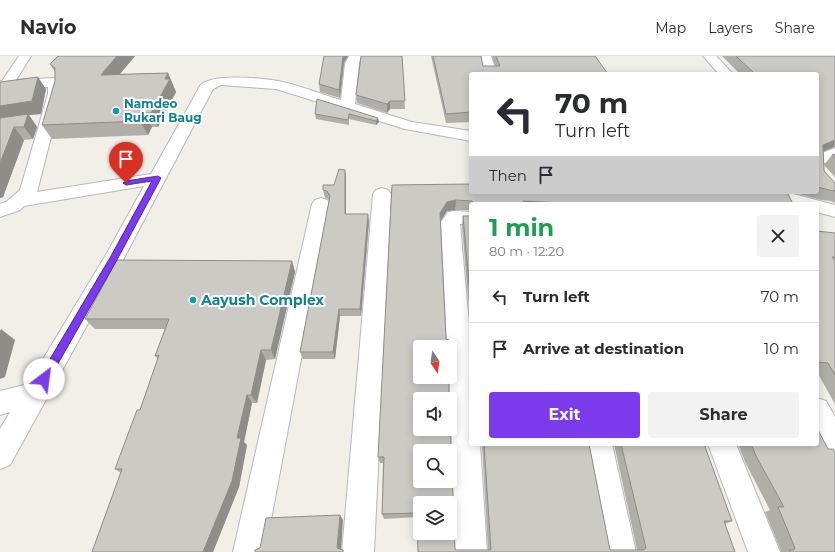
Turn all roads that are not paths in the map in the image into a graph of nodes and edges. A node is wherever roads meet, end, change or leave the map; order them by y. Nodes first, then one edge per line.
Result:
1 (25, 56) edge
2 (355, 56) edge
3 (485, 56) edge
4 (709, 56) edge
5 (489, 72) edge
6 (724, 72) edge
7 (4, 83) edge
8 (347, 107) junction
9 (469, 136) edge
10 (835, 152) edge
11 (819, 167) edge
12 (158, 178) junction
13 (382, 194) dead end
14 (772, 194) edge
15 (18, 201) junction
16 (802, 202) edge
17 (321, 204) dead end
18 (819, 207) edge
19 (0, 211) edge
20 (835, 211) edge
21 (469, 218) edge
22 (36, 393) junction
23 (0, 403) edge
24 (819, 414) edge
25 (835, 444) edge
26 (598, 446) edge
27 (723, 446) edge
28 (0, 455) edge
29 (249, 552) edge
30 (358, 552) edge
31 (471, 552) edge
32 (620, 552) edge
33 (764, 552) edge

1 - 7 street
2 - 8 street
3 - 5 street
4 - 6 street
7 - 15 street
8 - 9 street
8 - 12 street
10 - 11 street
12 - 15 street
12 - 22 street
13 - 30 street
14 - 16 street
15 - 19 street
17 - 29 street
18 - 20 street
21 - 31 street
22 - 23 street
22 - 28 street
24 - 25 street
26 - 32 street
27 - 33 street

